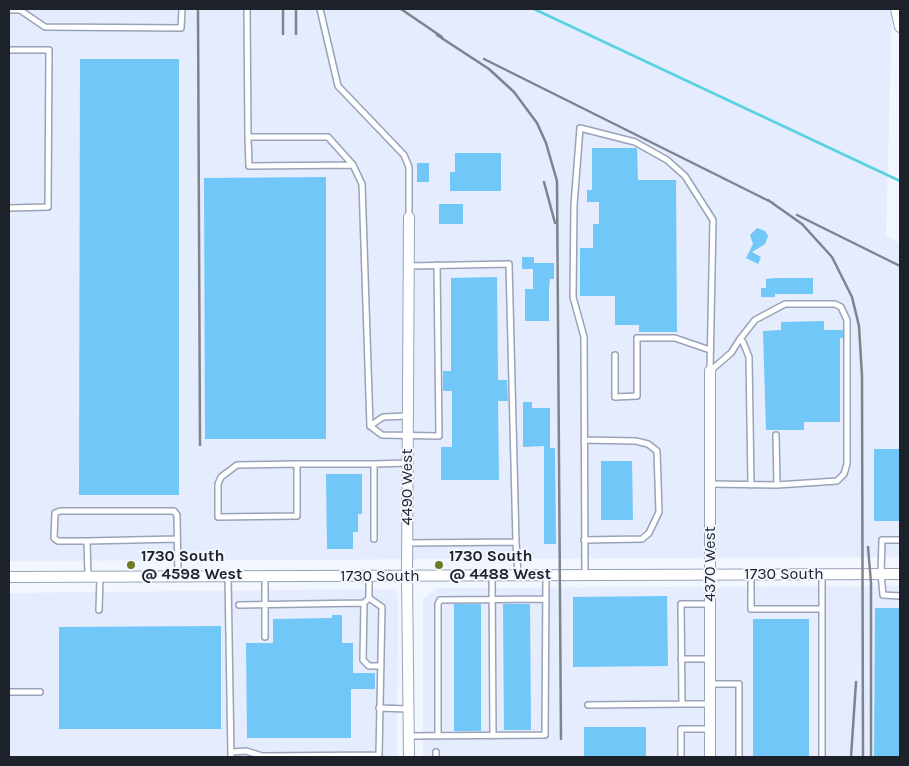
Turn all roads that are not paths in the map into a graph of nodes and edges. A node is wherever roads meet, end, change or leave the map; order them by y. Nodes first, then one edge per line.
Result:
1 (182, 9) edge
2 (247, 9) edge
3 (320, 9) edge
4 (9, 10) edge
5 (9, 50) edge
6 (248, 137) junction
7 (353, 165) junction
8 (9, 208) edge
9 (409, 217) joint
10 (437, 265) junction
11 (409, 266) junction
12 (740, 339) junction
13 (710, 350) junction
14 (615, 355) dead end
15 (710, 371) junction
16 (408, 416) junction
17 (370, 426) junction
18 (408, 435) junction
19 (776, 435) dead end
20 (584, 440) junction
21 (408, 462) junction
22 (297, 464) junction
23 (374, 464) junction
24 (710, 484) junction
25 (751, 485) junction
26 (777, 485) junction
27 (177, 539) junction
28 (374, 539) dead end
29 (584, 540) junction
30 (900, 540) edge
31 (87, 541) junction
32 (516, 542) junction
33 (407, 543) junction
34 (751, 574) junction
35 (822, 574) junction
36 (881, 574) junction
37 (900, 574) edge
38 (546, 575) junction
39 (585, 575) junction
40 (710, 575) junction
41 (228, 576) junction
42 (369, 576) junction
43 (407, 576) junction
44 (492, 576) junction
45 (518, 576) junction
46 (9, 577) edge
47 (88, 577) junction
48 (100, 577) junction
49 (178, 577) junction
50 (265, 577) junction
51 (900, 596) edge
52 (369, 598) junction
53 (492, 599) junction
54 (546, 599) junction
55 (364, 603) junction
56 (239, 604) dead end
57 (265, 604) junction
58 (710, 604) junction
59 (822, 609) junction
60 (99, 610) dead end
61 (265, 637) dead end
62 (681, 659) junction
63 (710, 659) junction
64 (381, 666) junction
65 (710, 684) junction
66 (9, 692) edge
67 (40, 692) dead end
68 (682, 704) junction
69 (710, 704) junction
70 (588, 705) dead end
71 (379, 708) junction
72 (409, 709) junction
73 (710, 729) junction
74 (409, 736) junction
75 (438, 736) junction
76 (493, 736) junction
77 (231, 754) edge
78 (409, 757) edge
79 (681, 757) edge
80 (710, 757) edge
81 (739, 757) edge
82 (822, 757) edge

1 - 4 lane
2 - 6 lane
3 - 9 lane
5 - 8 lane
6 - 7 lane
6 - 7 lane
7 - 17 lane
9 - 11 street, 4490 West
10 - 11 lane
10 - 18 lane
10 - 32 lane
11 - 16 street, 4490 West
12 - 15 lane
12 - 25 lane
12 - 26 lane
13 - 14 lane
13 - 15 lane
13 - 20 lane
15 - 24 street, 4370 West
16 - 17 lane
16 - 18 street, 4490 West
17 - 18 lane
18 - 21 street, 4490 West
19 - 26 lane
20 - 29 lane
20 - 29 lane
21 - 23 lane
21 - 33 street, 4490 West
22 - 22 lane
22 - 23 lane
23 - 28 lane
24 - 25 lane
24 - 40 street, 4370 West
25 - 26 lane
27 - 31 lane
27 - 31 lane
27 - 49 lane
29 - 39 lane
30 - 36 lane
31 - 47 lane
32 - 33 lane
32 - 45 lane
33 - 43 street, 4490 West
34 - 35 street, 1730 South
34 - 40 street, 1730 South
34 - 59 lane
35 - 36 street, 1730 South
35 - 59 lane
36 - 37 street, 1730 South
36 - 51 lane
38 - 39 street, 1730 South
38 - 45 street, 1730 South
38 - 54 lane
39 - 40 street, 1730 South
40 - 58 street, 4370 West
41 - 49 street, 1730 South
41 - 50 street, 1730 South
41 - 77 lane
42 - 43 street, 1730 South
42 - 50 street, 1730 South
42 - 52 lane
43 - 44 street, 1730 South
43 - 72 street, 4490 West
44 - 45 street, 1730 South
44 - 53 lane
46 - 47 street, 1730 South
47 - 48 street, 1730 South
48 - 49 street, 1730 South
48 - 60 lane
50 - 57 lane
52 - 55 lane
52 - 64 lane
53 - 54 lane
53 - 75 lane
53 - 76 lane
54 - 76 lane
55 - 57 lane
55 - 64 lane
56 - 57 lane
57 - 61 lane
58 - 62 lane
58 - 63 street, 4370 West
59 - 82 lane
62 - 63 lane
62 - 68 lane
63 - 65 street, 4370 West
64 - 71 lane
65 - 69 street, 4370 West
65 - 81 lane
66 - 67 lane
68 - 69 lane
68 - 70 lane
69 - 73 street, 4370 West
71 - 72 lane
71 - 77 lane
72 - 74 street, 4490 West
73 - 79 lane
73 - 80 street, 4370 West
74 - 75 lane
74 - 78 street, 4490 West
75 - 76 lane

